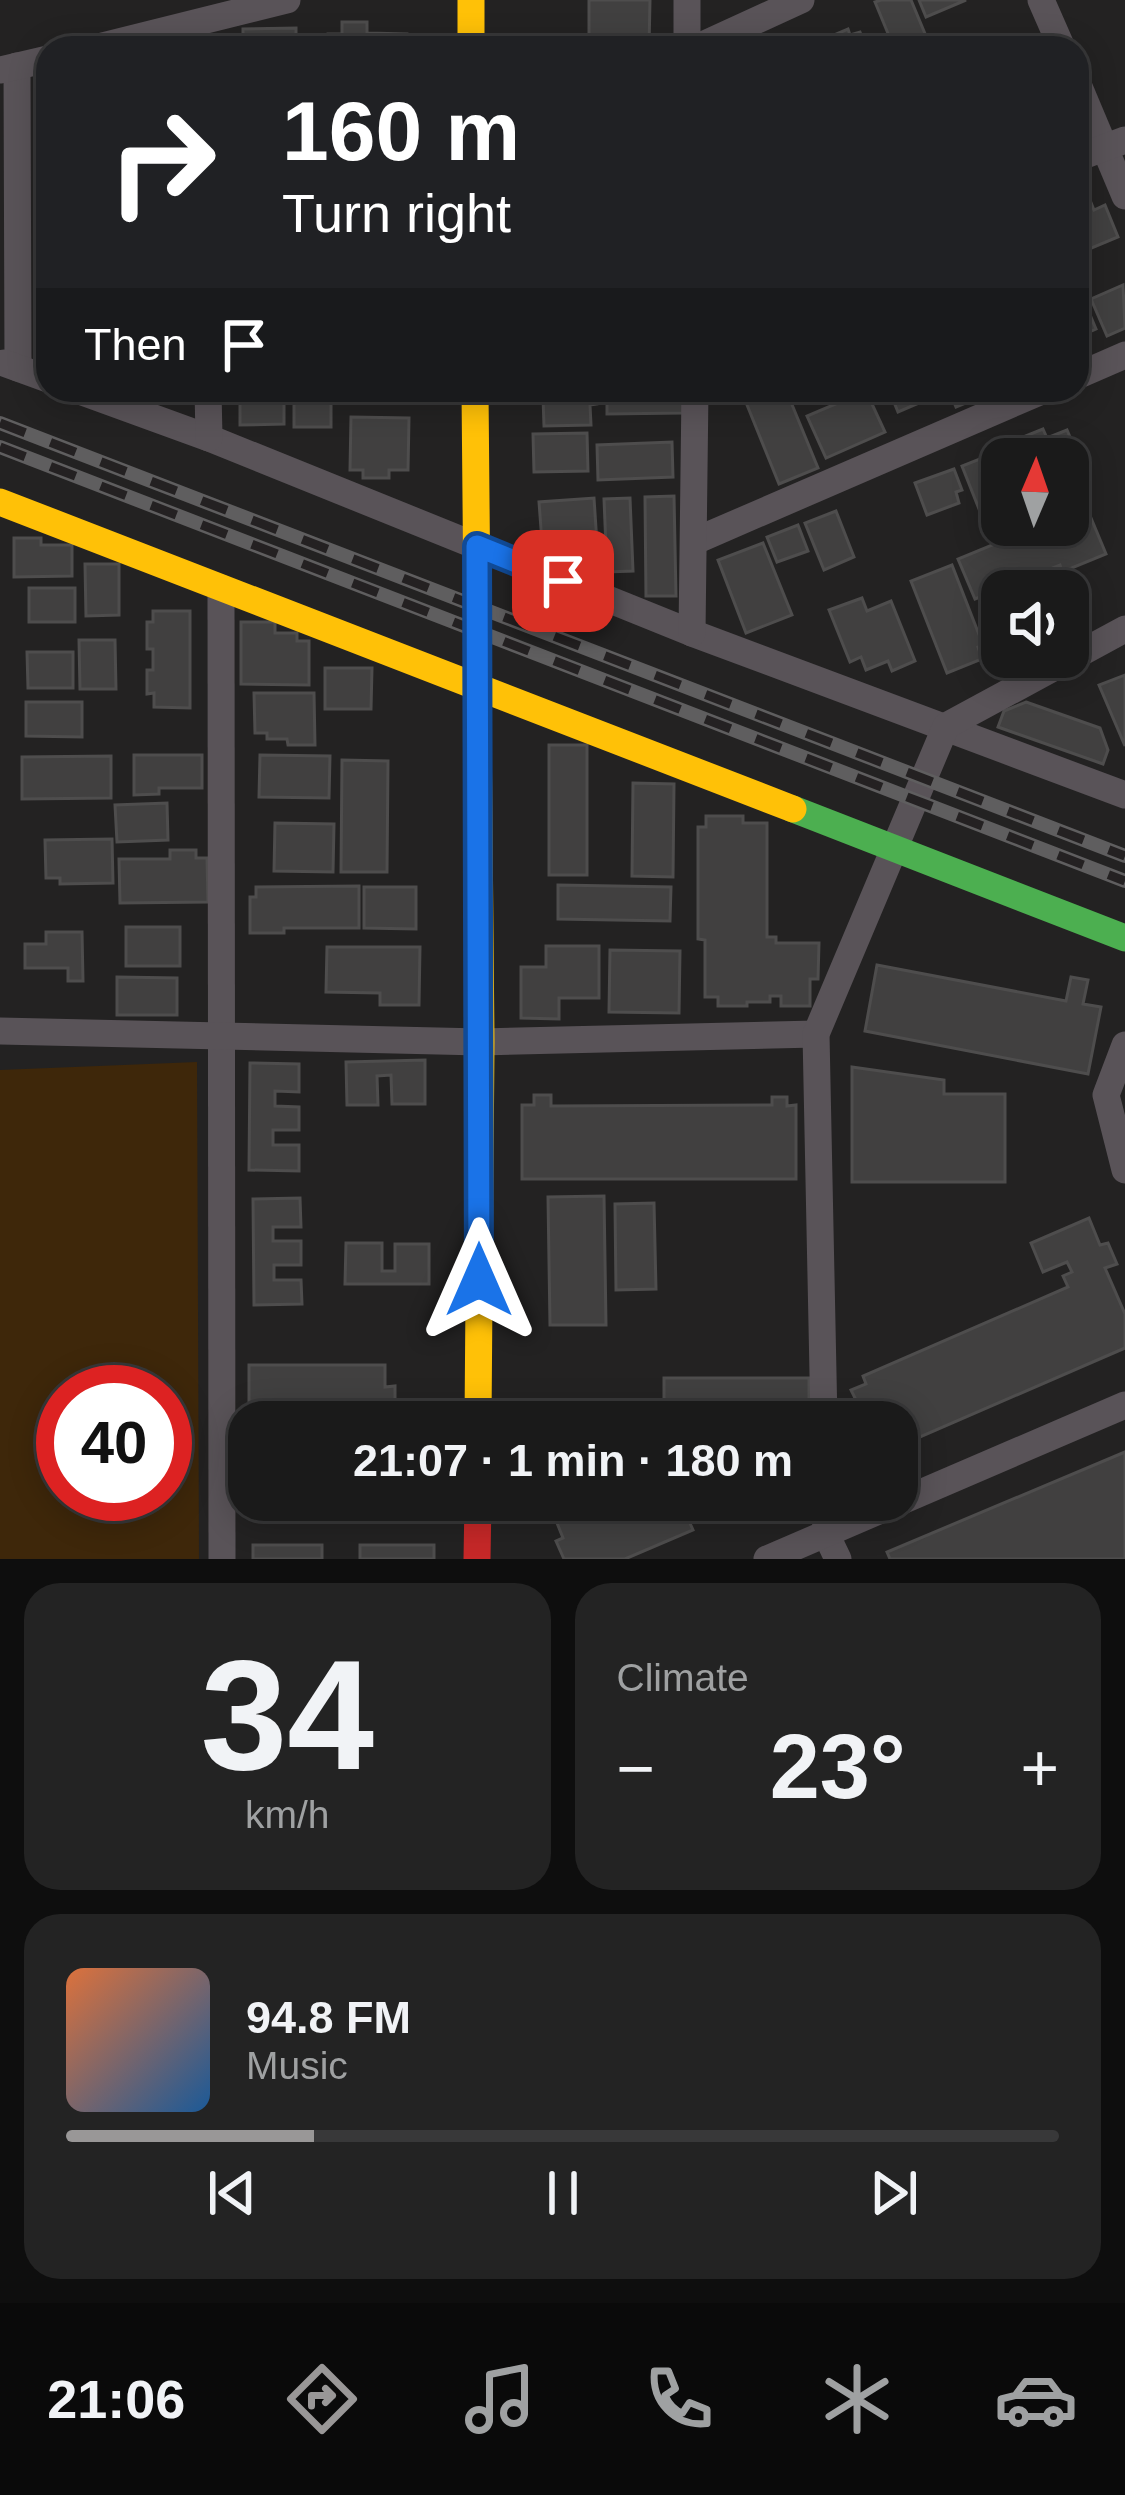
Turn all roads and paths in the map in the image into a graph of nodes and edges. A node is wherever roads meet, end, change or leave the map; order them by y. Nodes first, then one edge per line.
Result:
1 (287, 0) edge
2 (471, 0) edge
3 (687, 0) edge
4 (802, 0) edge
5 (1041, 0) edge
6 (206, 35) edge
7 (471, 36) edge
8 (691, 36) edge
9 (720, 36) edge
10 (1057, 36) edge
11 (8, 68) edge
12 (1089, 101) edge
13 (1115, 143) edge
14 (1125, 196) edge
15 (1125, 355) edge
16 (9, 365) edge
17 (1089, 371) edge
18 (110, 402) edge
19 (208, 402) edge
20 (475, 402) edge
21 (695, 402) edge
22 (1016, 402) edge
23 (209, 438) junction
24 (0, 502) edge
25 (695, 541) junction
26 (477, 546) junction
27 (221, 588) junction
28 (1125, 629) edge
29 (692, 633) junction
30 (478, 687) junction
31 (946, 726) junction
32 (1125, 795) edge
33 (895, 848) junction
34 (1125, 938) edge
35 (0, 1030) edge
36 (816, 1034) junction
37 (219, 1037) junction
38 (482, 1042) junction
39 (1125, 1045) edge
40 (1125, 1170) edge
41 (478, 1401) edge
42 (824, 1401) edge
43 (1125, 1406) edge
44 (478, 1521) edge
45 (832, 1546) edge
46 (222, 1559) edge
47 (477, 1559) edge
48 (767, 1559) edge

1 - 6 street
2 - 7 street
3 - 8 street
4 - 9 street
5 - 10 street
11 - 16 street
12 - 13 street
13 - 14 street
15 - 17 street
18 - 23 street
19 - 23 street
20 - 26 street
21 - 25 street
22 - 25 street
23 - 26 street
24 - 27 street
25 - 29 street
26 - 29 street
26 - 30 street
27 - 30 street
27 - 37 street
28 - 31 street
29 - 31 street
30 - 33 street
30 - 38 street
31 - 32 street
31 - 33 street
33 - 34 street
33 - 36 street
35 - 37 street
36 - 38 street
36 - 42 street
37 - 38 street
37 - 46 street
38 - 41 street
39 - 40 street
43 - 45 street
44 - 47 street
45 - 48 street

